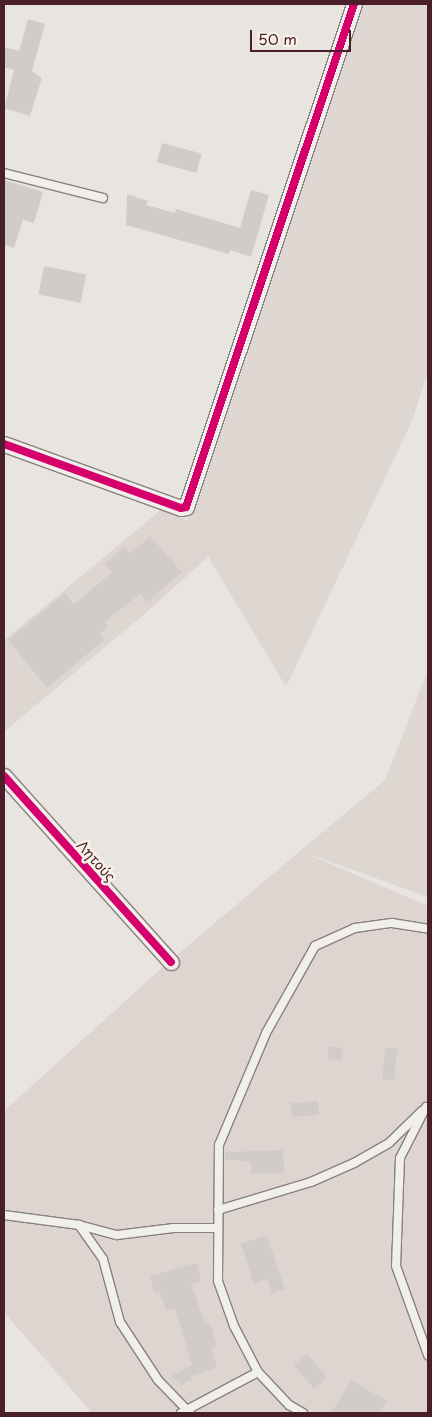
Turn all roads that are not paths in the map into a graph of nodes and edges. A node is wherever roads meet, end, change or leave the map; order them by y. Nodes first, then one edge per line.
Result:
1 (354, 4) edge
2 (4, 173) edge
3 (103, 198) dead end
4 (4, 444) edge
5 (4, 776) edge
6 (428, 929) edge
7 (171, 962) dead end
8 (427, 1106) edge
9 (218, 1210) junction
10 (4, 1216) edge
11 (79, 1225) junction
12 (217, 1228) junction
13 (428, 1355) edge
14 (258, 1372) junction
15 (186, 1412) edge
16 (303, 1413) edge

1 - 4 street
2 - 3 lane
5 - 7 street, Λητούς
6 - 9 lane
8 - 9 lane
8 - 13 lane
9 - 12 lane
10 - 11 lane
11 - 12 lane
11 - 15 lane
12 - 14 lane
14 - 15 lane
14 - 16 lane

